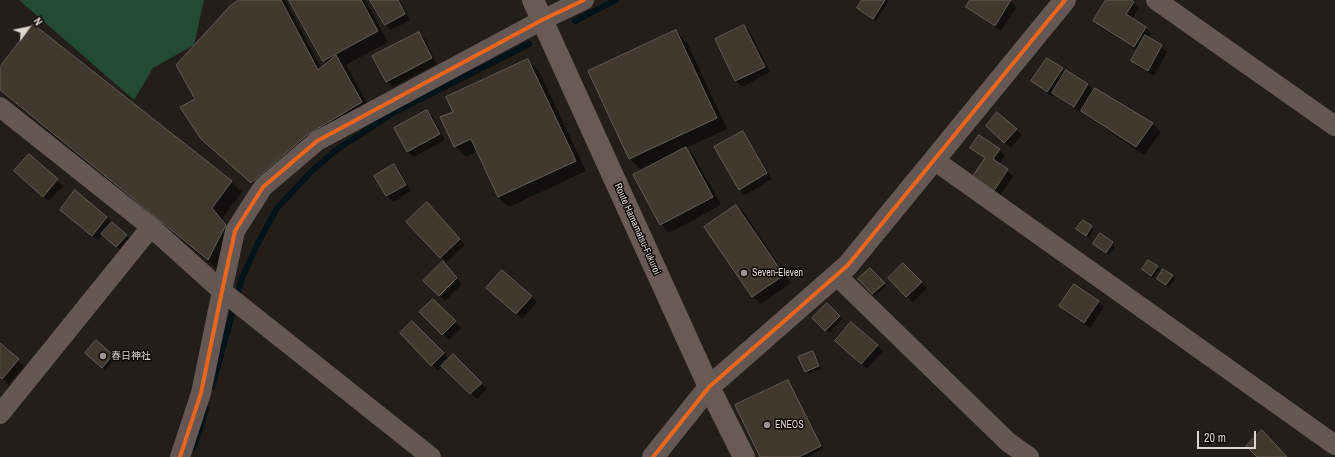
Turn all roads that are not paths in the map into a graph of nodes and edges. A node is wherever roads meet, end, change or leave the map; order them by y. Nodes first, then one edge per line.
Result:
1 (533, 0) edge
2 (584, 0) edge
3 (1065, 0) edge
4 (1156, 0) edge
5 (542, 20) junction
6 (0, 107) edge
7 (1335, 126) edge
8 (934, 160) junction
9 (151, 226) junction
10 (836, 276) junction
11 (222, 291) junction
12 (709, 387) junction
13 (0, 414) edge
14 (1335, 445) edge
15 (180, 457) edge
16 (431, 457) edge
17 (653, 457) edge
18 (744, 457) edge
19 (1030, 457) edge

1 - 5 main road, Route Hamamatsu-Fukuroi
2 - 5 street
3 - 8 street
4 - 7 street
5 - 11 street
5 - 12 main road, Route Hamamatsu-Fukuroi
6 - 9 street
8 - 10 street
8 - 14 street
9 - 11 street
9 - 13 street
10 - 12 street
10 - 19 street
11 - 15 street
11 - 16 street
12 - 17 street
12 - 18 main road, Route Hamamatsu-Fukuroi

